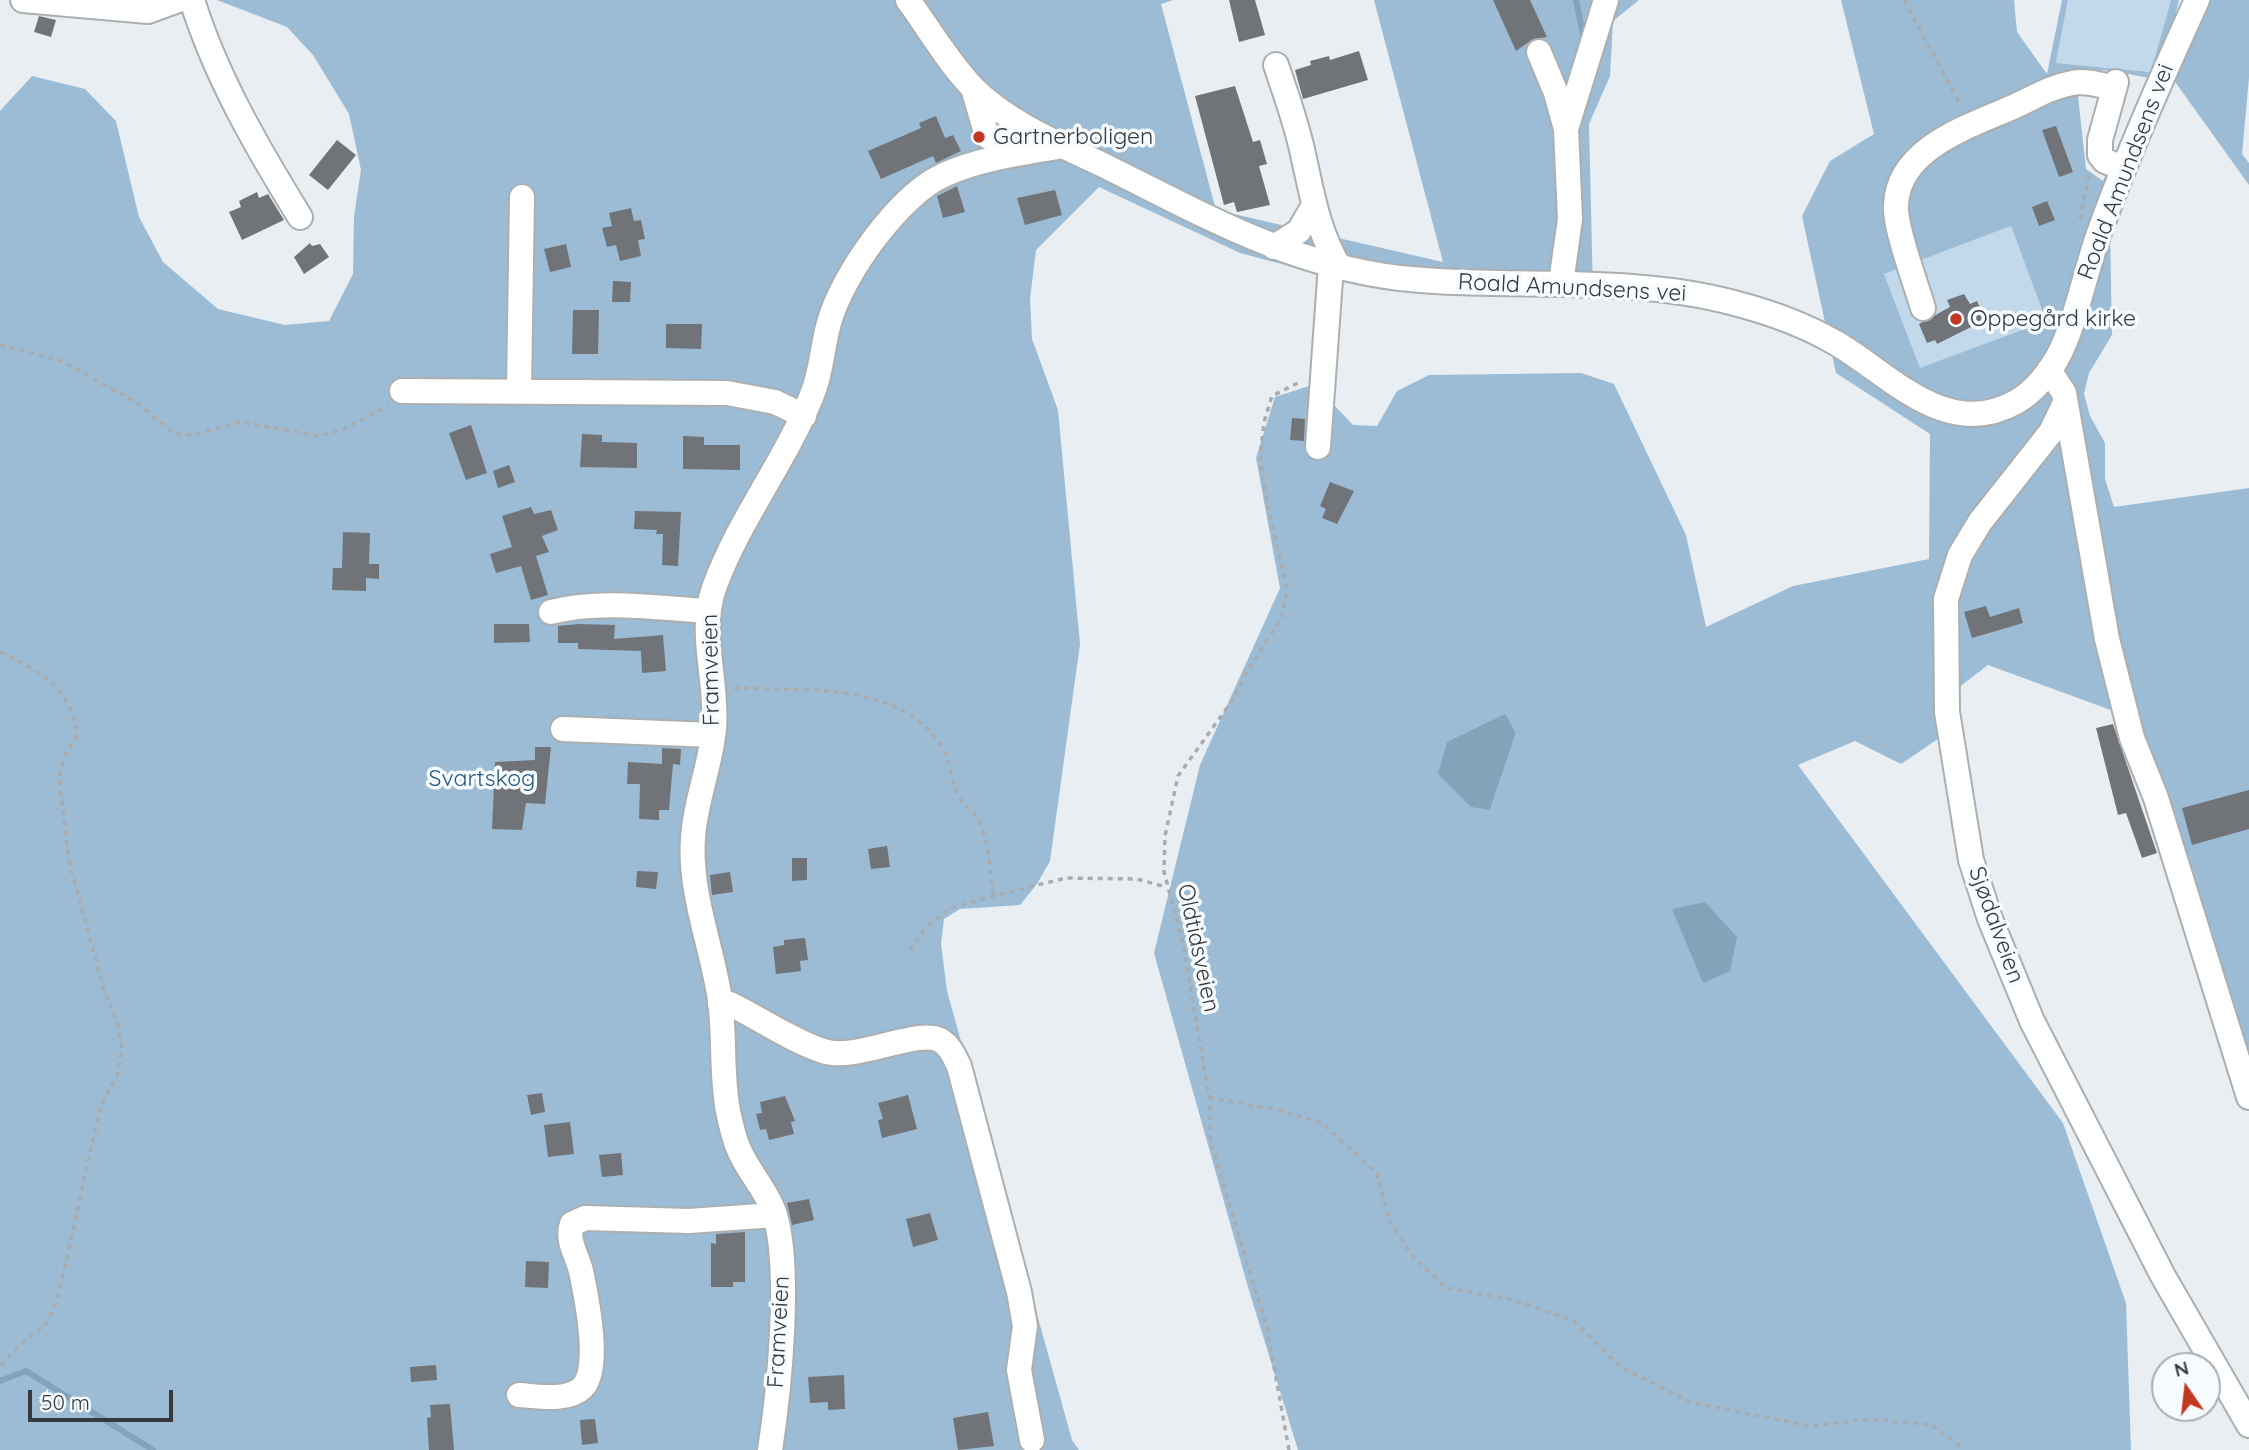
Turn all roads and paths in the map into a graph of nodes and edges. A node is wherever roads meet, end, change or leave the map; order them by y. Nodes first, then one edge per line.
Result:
1 (23, 0) edge
2 (178, 0) edge
3 (192, 0) edge
4 (908, 0) edge
5 (1606, 0) edge
6 (1903, 0) edge
7 (2196, 0) edge
8 (1539, 52) dead end
9 (1276, 65) dead end
10 (974, 88) junction
11 (1972, 125) junction
12 (1566, 129) junction
13 (1063, 146) junction
14 (1018, 153) junction
15 (2123, 168) junction
16 (522, 197) dead end
17 (1313, 207) junction
18 (300, 216) dead end
19 (1274, 247) junction
20 (1335, 266) junction
21 (1561, 283) junction
22 (1923, 308) dead end
23 (0, 345) edge
24 (1326, 358) junction
25 (2049, 370) junction
26 (519, 390) junction
27 (398, 398) joint
28 (2064, 405) junction
29 (804, 416) junction
30 (1318, 447) dead end
31 (708, 611) junction
32 (551, 612) dead end
33 (0, 652) edge
34 (713, 687) junction
35 (563, 729) dead end
36 (713, 735) junction
37 (1166, 887) junction
38 (993, 896) junction
39 (910, 950) dead end
40 (720, 1004) junction
41 (1209, 1097) junction
42 (2249, 1097) edge
43 (775, 1215) junction
44 (0, 1368) edge
45 (519, 1395) dead end
46 (2249, 1425) edge
47 (1032, 1440) dead end
48 (770, 1450) edge
49 (1289, 1450) edge
50 (1965, 1450) edge

1 - 2 street
3 - 18 street
4 - 10 street, Roald Amundsens vei
5 - 12 street
6 - 11 path
7 - 15 street, Roald Amundsens vei
8 - 12 street
9 - 17 street
10 - 13 street, Roald Amundsens vei
10 - 14 street
11 - 15 street
11 - 22 street
12 - 21 street
13 - 14 street, Framveien
13 - 19 street, Roald Amundsens vei
14 - 29 street, Framveien
15 - 25 street, Roald Amundsens vei
16 - 26 street
17 - 19 street
17 - 20 street
19 - 20 street, Roald Amundsens vei
20 - 21 street, Roald Amundsens vei
20 - 24 street
21 - 25 street, Roald Amundsens vei
23 - 27 path
24 - 30 street
24 - 37 path, Oldtidsveien
25 - 28 street
26 - 27 street
26 - 29 street
28 - 42 street
28 - 46 street, Sjødalveien
29 - 31 street, Framveien
31 - 32 street
31 - 34 street, Framveien
33 - 44 path
34 - 36 street, Framveien
34 - 38 path
35 - 36 street
36 - 40 street, Framveien
37 - 38 path
37 - 41 path, Oldtidsveien
38 - 39 path
40 - 43 street, Framveien
40 - 47 street
41 - 49 path, Oldtidsveien
41 - 50 path
43 - 45 street
43 - 48 street, Framveien

